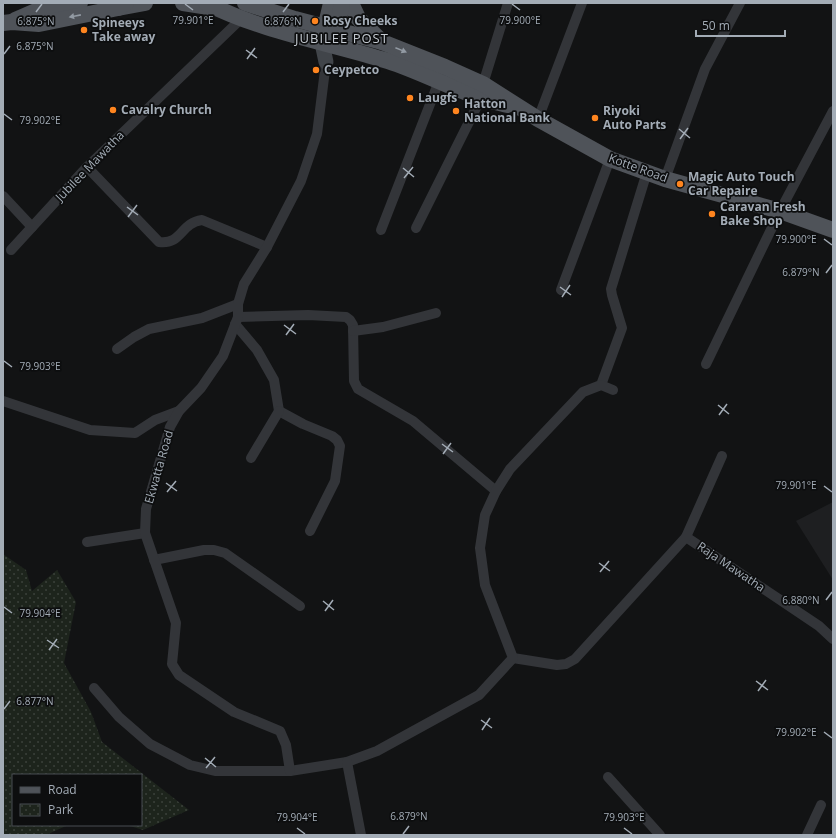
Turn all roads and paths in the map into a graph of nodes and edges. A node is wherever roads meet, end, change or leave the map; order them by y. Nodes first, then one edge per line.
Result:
1 (80, 3) edge
2 (146, 3) edge
3 (183, 3) edge
4 (245, 3) edge
5 (331, 3) edge
6 (342, 3) edge
7 (351, 3) edge
8 (508, 3) edge
9 (582, 3) edge
10 (740, 3) edge
11 (122, 5) edge
12 (211, 5) edge
13 (241, 19) junction
14 (7, 22) edge
15 (330, 37) junction
16 (382, 42) junction
17 (326, 62) joint
18 (439, 81) junction
19 (482, 91) junction
20 (833, 111) edge
21 (538, 119) junction
22 (610, 159) junction
23 (87, 167) junction
24 (647, 172) junction
25 (665, 179) junction
26 (3, 196) edge
27 (780, 212) junction
28 (32, 227) junction
29 (416, 228) dead end
30 (381, 230) dead end
31 (833, 230) edge
32 (267, 247) junction
33 (11, 250) dead end
34 (561, 290) dead end
35 (238, 304) junction
36 (436, 313) dead end
37 (237, 321) junction
38 (353, 330) junction
39 (117, 349) dead end
40 (706, 364) dead end
41 (601, 385) junction
42 (613, 390) dead end
43 (3, 401) edge
44 (179, 411) junction
45 (279, 412) junction
46 (722, 456) dead end
47 (251, 458) dead end
48 (496, 491) junction
49 (310, 531) dead end
50 (145, 533) junction
51 (686, 537) junction
52 (87, 542) dead end
53 (154, 560) junction
54 (300, 606) dead end
55 (833, 639) edge
56 (513, 658) junction
57 (94, 688) dead end
58 (347, 762) junction
59 (290, 771) junction
60 (608, 777) dead end
61 (821, 805) dead end
62 (361, 835) edge
63 (660, 835) edge
64 (808, 835) edge

1 - 14 main road
2 - 11 main road
3 - 12 main road
4 - 15 main road
5 - 15 main road
6 - 15 main road
7 - 16 main road
8 - 19 street
9 - 21 street
10 - 25 street
11 -> 14 main road
12 - 13 main road
13 - 15 main road
13 - 23 street, Jubilee Mawatha
15 - 16 main road, Kotte Road
15 - 17 main road
15 - 18 main road, Kotte Road
16 -> 19 main road, Kotte Road
17 - 32 street, Ekwatta Road
18 - 19 main road, Kotte Road
18 - 30 street
19 - 21 main road, Kotte Road
19 - 29 street
20 - 27 street
21 - 22 main road, Kotte Road
22 - 24 main road, Kotte Road
22 - 34 street
23 - 28 street, Jubilee Mawatha
23 - 32 street
24 - 25 main road, Kotte Road
24 - 41 street
25 - 27 main road, Kotte Road
26 - 28 street
27 - 31 main road, Kotte Road
27 - 40 street
28 - 33 street, Jubilee Mawatha
32 - 35 street, Ekwatta Road
35 - 37 street, Ekwatta Road
35 - 39 street
36 - 38 street
37 - 38 street
37 - 44 street, Ekwatta Road
37 - 45 street
38 - 48 street
41 - 42 street
41 - 48 street
43 - 44 street
44 - 50 street, Ekwatta Road
45 - 47 street
45 - 49 street
46 - 51 street
48 - 56 street
50 - 52 street
50 - 53 street, Ekwatta Road
51 - 55 street, Raja Mawatha
51 - 56 street
53 - 54 street
53 - 59 street, Ekwatta Road
56 - 58 street
57 - 59 street
58 - 59 street
58 - 62 street
60 - 63 street
61 - 64 street

